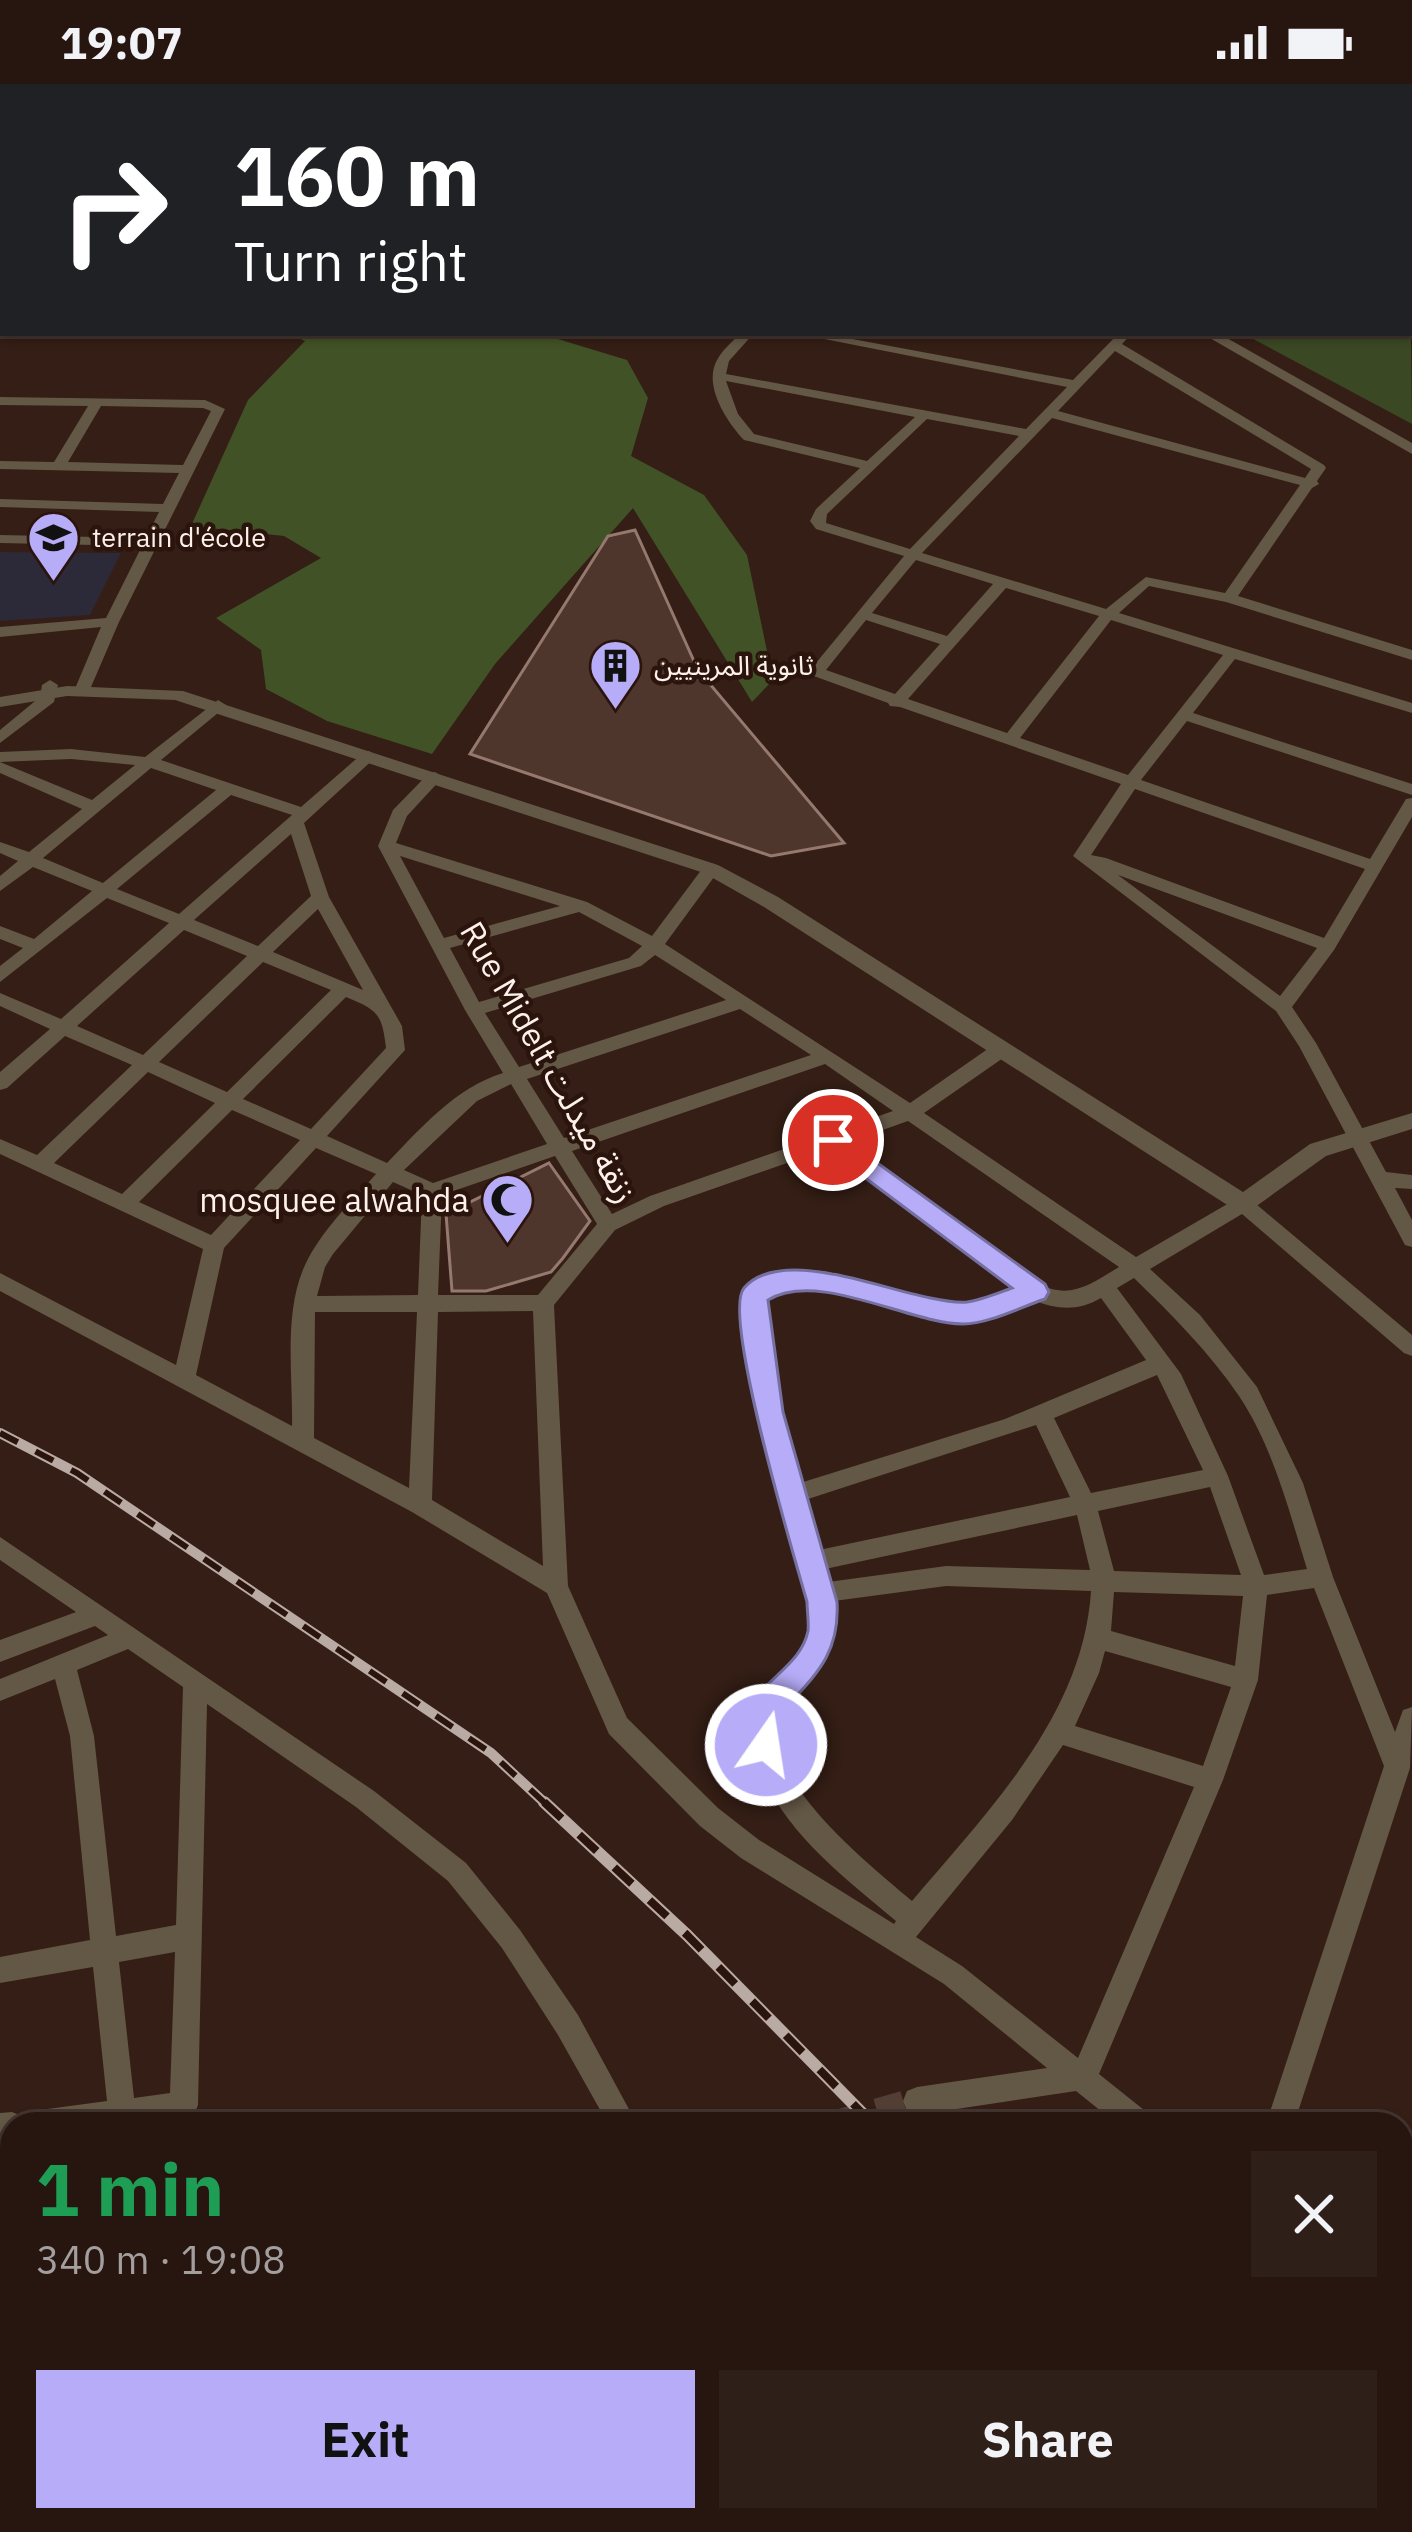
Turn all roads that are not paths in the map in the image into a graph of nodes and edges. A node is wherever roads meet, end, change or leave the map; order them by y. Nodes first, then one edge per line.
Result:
1 (745, 336) edge
2 (816, 336) edge
3 (1213, 336) edge
4 (1239, 336) edge
5 (1116, 337) edge
6 (718, 376) junction
7 (1074, 384) junction
8 (0, 401) edge
9 (97, 403) junction
10 (1049, 413) junction
11 (924, 415) junction
12 (1412, 433) edge
13 (1029, 434) junction
14 (1412, 449) edge
15 (867, 465) junction
16 (0, 466) edge
17 (58, 467) junction
18 (188, 470) junction
19 (1312, 484) junction
20 (0, 503) edge
21 (169, 508) junction
22 (0, 539) edge
23 (151, 542) junction
24 (912, 555) junction
25 (1001, 584) junction
26 (1229, 598) junction
27 (861, 614) junction
28 (1107, 616) junction
29 (111, 622) junction
30 (0, 632) edge
31 (950, 642) junction
32 (1231, 654) junction
33 (1412, 655) edge
34 (0, 689) edge
35 (61, 691) junction
36 (0, 702) edge
37 (896, 703) junction
38 (218, 705) junction
39 (1412, 708) edge
40 (1183, 715) junction
41 (0, 738) edge
42 (1009, 741) junction
43 (369, 755) junction
44 (0, 758) edge
45 (149, 762) junction
46 (0, 767) edge
47 (435, 777) junction
48 (1130, 783) junction
49 (229, 788) junction
50 (1412, 790) edge
51 (1412, 803) edge
52 (93, 807) junction
53 (301, 819) junction
54 (386, 846) junction
55 (0, 848) edge
56 (1082, 856) junction
57 (30, 860) junction
58 (1373, 866) junction
59 (711, 869) junction
60 (0, 885) edge
61 (104, 891) junction
62 (320, 897) junction
63 (580, 906) junction
64 (180, 923) junction
65 (0, 932) edge
66 (440, 945) junction
67 (655, 945) junction
68 (35, 946) junction
69 (1328, 946) junction
70 (262, 956) junction
71 (0, 976) edge
72 (343, 989) junction
73 (0, 999) edge
74 (741, 1002) junction
75 (381, 1004) junction
76 (1282, 1007) junction
77 (474, 1010) junction
78 (66, 1024) junction
79 (999, 1052) junction
80 (827, 1055) junction
81 (146, 1062) junction
82 (516, 1077) junction
83 (0, 1083) edge
84 (230, 1099) junction
85 (908, 1113) junction
86 (1412, 1120) edge
87 (1356, 1135) junction
88 (314, 1139) junction
89 (833, 1140) junction
90 (558, 1144) junction
91 (0, 1146) edge
92 (39, 1165) junction
93 (392, 1174) junction
94 (1382, 1179) junction
95 (1412, 1182) edge
96 (432, 1191) junction
97 (124, 1204) junction
98 (1243, 1204) junction
99 (608, 1225) junction
100 (1412, 1239) edge
101 (214, 1245) junction
102 (1135, 1267) junction
103 (0, 1281) edge
104 (1105, 1288) junction
105 (1036, 1292) junction
106 (428, 1302) junction
107 (543, 1303) junction
108 (307, 1304) junction
109 (1412, 1347) edge
110 (1162, 1363) junction
111 (184, 1379) junction
112 (1042, 1415) junction
113 (303, 1441) junction
114 (1216, 1476) junction
115 (793, 1495) junction
116 (1084, 1504) junction
117 (420, 1505) junction
118 (0, 1547) edge
119 (811, 1562) junction
120 (1321, 1577) junction
121 (1103, 1579) junction
122 (556, 1586) junction
123 (1256, 1586) junction
124 (820, 1593) junction
125 (97, 1615) junction
126 (128, 1638) junction
127 (1099, 1638) junction
128 (0, 1651) edge
129 (63, 1664) junction
130 (1246, 1680) junction
131 (195, 1684) junction
132 (0, 1690) edge
133 (1412, 1718) edge
134 (1058, 1732) junction
135 (1397, 1768) junction
136 (1210, 1780) junction
137 (906, 1929) junction
138 (189, 1936) junction
139 (102, 1955) junction
140 (0, 1970) edge
141 (1084, 2076) junction
142 (917, 2101) tunnel mouth
143 (122, 2112) edge
144 (185, 2112) edge
145 (616, 2112) edge
146 (1125, 2112) edge
147 (1284, 2112) edge

1 - 6 street
2 - 7 street
3 - 14 street
4 - 12 street
5 - 7 street
5 - 19 street
6 - 11 street
6 - 15 street
7 - 10 street
8 - 9 street
9 - 17 street
9 - 18 street
10 - 13 street
10 - 19 street
11 - 13 street
11 - 15 street
13 - 24 street
15 - 24 street
16 - 17 street
17 - 18 street
18 - 21 street
19 - 26 street
20 - 21 street
21 - 23 street
22 - 23 street
23 - 29 street
24 - 25 street
24 - 27 street
25 - 28 street
25 - 31 street
26 - 28 street
26 - 33 street
27 - 31 street
27 - 37 street
28 - 32 street
28 - 42 street
29 - 30 street
29 - 35 street
31 - 37 street
32 - 39 street
32 - 40 street
34 - 35 street
35 - 36 street
35 - 38 street
35 - 41 street
37 - 42 street
38 - 43 street
38 - 45 street
40 - 48 street
40 - 50 street
42 - 48 street
43 - 47 street
43 - 53 street
44 - 45 street
45 - 49 street
45 - 52 street
46 - 52 street
47 - 54 street
47 - 59 street
48 - 56 street
48 - 58 street
49 - 53 street
49 - 61 street
51 - 58 street
52 - 57 street
53 - 62 street
53 - 64 street
54 - 63 street
54 - 66 street, Rue Midelt زنقة ميدلت
55 - 57 street
56 - 69 street
56 - 76 street
57 - 60 street
57 - 61 street
58 - 69 street
59 - 67 street
59 - 79 street
61 - 64 street
61 - 68 street
62 - 70 street
62 - 75 street
63 - 66 street
63 - 67 street
64 - 70 street
64 - 78 street
65 - 68 street
66 - 77 street, Rue Midelt زنقة ميدلت
67 - 74 street
67 - 77 street
68 - 71 street
69 - 76 street
70 - 72 street
70 - 81 street
72 - 75 street
72 - 84 street
73 - 78 street
74 - 80 street
74 - 82 street
75 - 88 street
76 - 87 street
77 - 82 street, Rue Midelt زنقة ميدلت
78 - 81 street
78 - 83 street
79 - 85 street
79 - 98 street
80 - 85 street
80 - 90 street
81 - 84 street
81 - 92 street
82 - 90 street, Rue Midelt زنقة ميدلت
82 - 93 street
84 - 88 street
84 - 97 street
85 - 89 street
85 - 102 street
86 - 87 street
87 - 94 street
87 - 98 street
88 - 93 street
88 - 101 street
89 - 99 street
89 - 105 street
90 - 96 street
90 - 99 street, Rue Midelt زنقة ميدلت
91 - 92 street
92 - 97 street
93 - 96 street
93 - 108 street
94 - 95 street
94 - 100 street
96 - 106 street
97 - 101 street
98 - 102 street
98 - 109 street
99 - 107 street, Rue Midelt زنقة ميدلت
101 - 111 street
102 - 104 street
102 - 120 street
103 - 111 street
104 - 105 street
104 - 110 street
105 - 115 street
106 - 107 street
106 - 108 street
106 - 117 street
107 - 122 street
108 - 113 street
110 - 112 street
110 - 114 street
111 - 113 street
112 - 115 street
112 - 116 street
113 - 117 street
114 - 116 street
114 - 123 street
115 - 119 street
116 - 119 street
116 - 121 street
117 - 122 street
118 - 125 street
119 - 124 street
120 - 123 street
120 - 135 street
121 - 123 street
121 - 124 street
121 - 127 street
122 - 137 street
123 - 130 street
124 - 137 street
125 - 126 street
125 - 128 street
126 - 129 street
126 - 131 street
127 - 130 street
127 - 134 street
129 - 132 street
129 - 139 street
130 - 136 street
131 - 138 street
131 - 145 street
133 - 135 street
134 - 136 street
134 - 137 street
135 - 147 street
136 - 141 street
137 - 141 street
138 - 139 street
138 - 144 street
139 - 140 street
139 - 143 street
141 - 142 street
141 - 146 street

